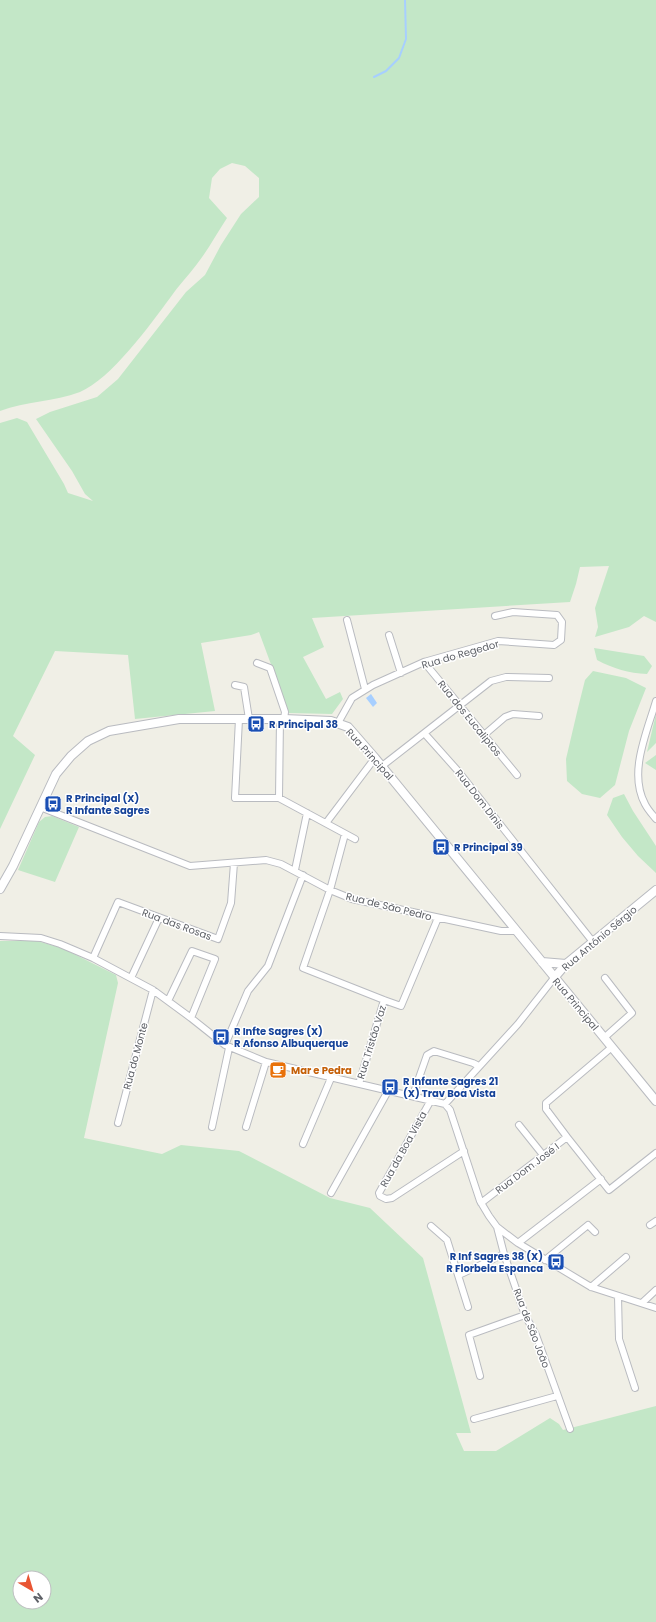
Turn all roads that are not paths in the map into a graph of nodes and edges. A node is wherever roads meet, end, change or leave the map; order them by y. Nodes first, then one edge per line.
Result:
1 (495, 616) dead end
2 (347, 620) dead end
3 (389, 635) dead end
4 (424, 662) junction
5 (257, 663) dead end
6 (401, 673) junction
7 (549, 678) dead end
8 (235, 686) dead end
9 (365, 689) junction
10 (656, 701) edge
11 (460, 706) junction
12 (539, 716) dead end
13 (239, 719) junction
14 (249, 719) junction
15 (282, 719) junction
16 (338, 723) junction
17 (425, 734) junction
18 (484, 735) junction
19 (375, 758) junction
20 (382, 766) junction
21 (517, 775) dead end
22 (279, 798) junction
23 (40, 807) junction
24 (307, 813) junction
25 (656, 819) edge
26 (326, 823) junction
27 (345, 834) junction
28 (355, 839) dead end
29 (234, 863) junction
30 (295, 870) junction
31 (303, 875) junction
32 (0, 889) edge
33 (330, 890) junction
34 (656, 890) edge
35 (160, 918) junction
36 (438, 918) junction
37 (516, 930) junction
38 (0, 936) edge
39 (593, 942) junction
40 (94, 958) junction
41 (542, 962) junction
42 (566, 964) junction
43 (131, 978) junction
44 (554, 978) junction
45 (604, 978) dead end
46 (152, 990) junction
47 (384, 1000) junction
48 (168, 1001) junction
49 (191, 1018) junction
50 (604, 1037) junction
51 (227, 1047) junction
52 (612, 1047) junction
53 (266, 1062) junction
54 (478, 1066) junction
55 (331, 1078) junction
56 (359, 1084) junction
57 (388, 1091) junction
58 (413, 1095) junction
59 (431, 1100) junction
60 (656, 1101) edge
61 (445, 1104) junction
62 (118, 1123) dead end
63 (519, 1125) dead end
64 (212, 1127) dead end
65 (246, 1128) dead end
66 (567, 1137) junction
67 (303, 1144) dead end
68 (464, 1151) junction
69 (656, 1153) edge
70 (543, 1156) junction
71 (600, 1179) junction
72 (331, 1193) dead end
73 (481, 1203) junction
74 (656, 1221) edge
75 (650, 1225) dead end
76 (431, 1226) dead end
77 (497, 1227) junction
78 (595, 1232) dead end
79 (518, 1243) junction
80 (504, 1254) junction
81 (626, 1257) dead end
82 (545, 1260) junction
83 (459, 1275) junction
84 (591, 1287) junction
85 (656, 1290) edge
86 (618, 1296) junction
87 (642, 1303) junction
88 (468, 1308) dead end
89 (656, 1308) edge
90 (525, 1315) junction
91 (480, 1376) dead end
92 (635, 1388) dead end
93 (557, 1396) junction
94 (474, 1419) dead end
95 (570, 1429) dead end

1 - 4 street, Rua do Regedor
2 - 9 street
3 - 6 street
4 - 6 street, Rua do Regedor
4 - 11 street, Rua dos Eucaliptos
5 - 15 street
6 - 9 street, Rua do Regedor
7 - 11 street
8 - 14 street
9 - 16 street, Rua do Regedor
10 - 25 street
11 - 17 street
11 - 18 street, Rua dos Eucaliptos
12 - 18 street
13 - 14 street, Rua Principal
13 - 22 street
13 - 23 street, Rua Principal
14 - 15 street, Rua Principal
15 - 16 street, Rua Principal
15 - 22 street
16 - 19 street, Rua Principal
17 - 20 street
17 - 39 street, Rua Dom Dinis
18 - 21 street, Rua dos Eucaliptos
19 - 20 street, Rua Principal
19 - 26 street
20 - 37 street, Rua Principal
22 - 24 street
23 - 29 street, Rua de São Pedro
23 - 32 street, Rua Principal
24 - 26 street
24 - 30 street
26 - 27 street
27 - 28 street
27 - 33 street
29 - 30 street, Rua de São Pedro
29 - 35 street, Rua das Rosas
30 - 31 street, Rua de São Pedro
31 - 33 street, Rua de São Pedro
31 - 51 street
33 - 36 street, Rua de São Pedro
33 - 47 street
34 - 39 street, Rua António Sérgio
35 - 40 street, Rua das Rosas
35 - 43 street
36 - 37 street, Rua de São Pedro
36 - 47 street
37 - 41 street, Rua Principal
38 - 40 street
39 - 42 street, Rua António Sérgio
40 - 43 street
41 - 42 street
41 - 44 street, Rua Principal
42 - 44 street, Rua António Sérgio
43 - 46 street
44 - 50 street, Rua Principal
44 - 54 street, Rua António Sérgio
45 - 50 street
46 - 48 street
46 - 62 street, Rua do Monte
47 - 56 street, Rua Tristão Vaz
48 - 49 street
48 - 49 street
49 - 51 street
50 - 52 street, Rua Principal
51 - 53 street
51 - 64 street
52 - 60 street, Rua Principal
52 - 66 street
53 - 55 street
53 - 65 street
54 - 58 street
54 - 61 street, Rua António Sérgio
55 - 56 street
55 - 67 street
56 - 57 street
57 - 58 street
57 - 72 street
58 - 59 street
59 - 61 street
59 - 68 street, Rua da Boa Vista
61 - 68 street
63 - 70 street
66 - 70 street, Rua Dom José I
66 - 71 street, Rua Dom José I
68 - 73 street
69 - 71 street, Rua Dom José I
70 - 73 street, Rua Dom José I
71 - 79 street
73 - 77 street
74 - 75 street
76 - 83 street
77 - 79 street
77 - 80 street, Rua de São João
78 - 82 street
79 - 82 street
80 - 83 street
80 - 90 street, Rua de São João
81 - 84 street
82 - 84 street
83 - 88 street
84 - 86 street
85 - 87 street
86 - 87 street
86 - 92 street
87 - 89 street
90 - 91 street
90 - 93 street, Rua de São João
93 - 94 street
93 - 95 street, Rua de São João

